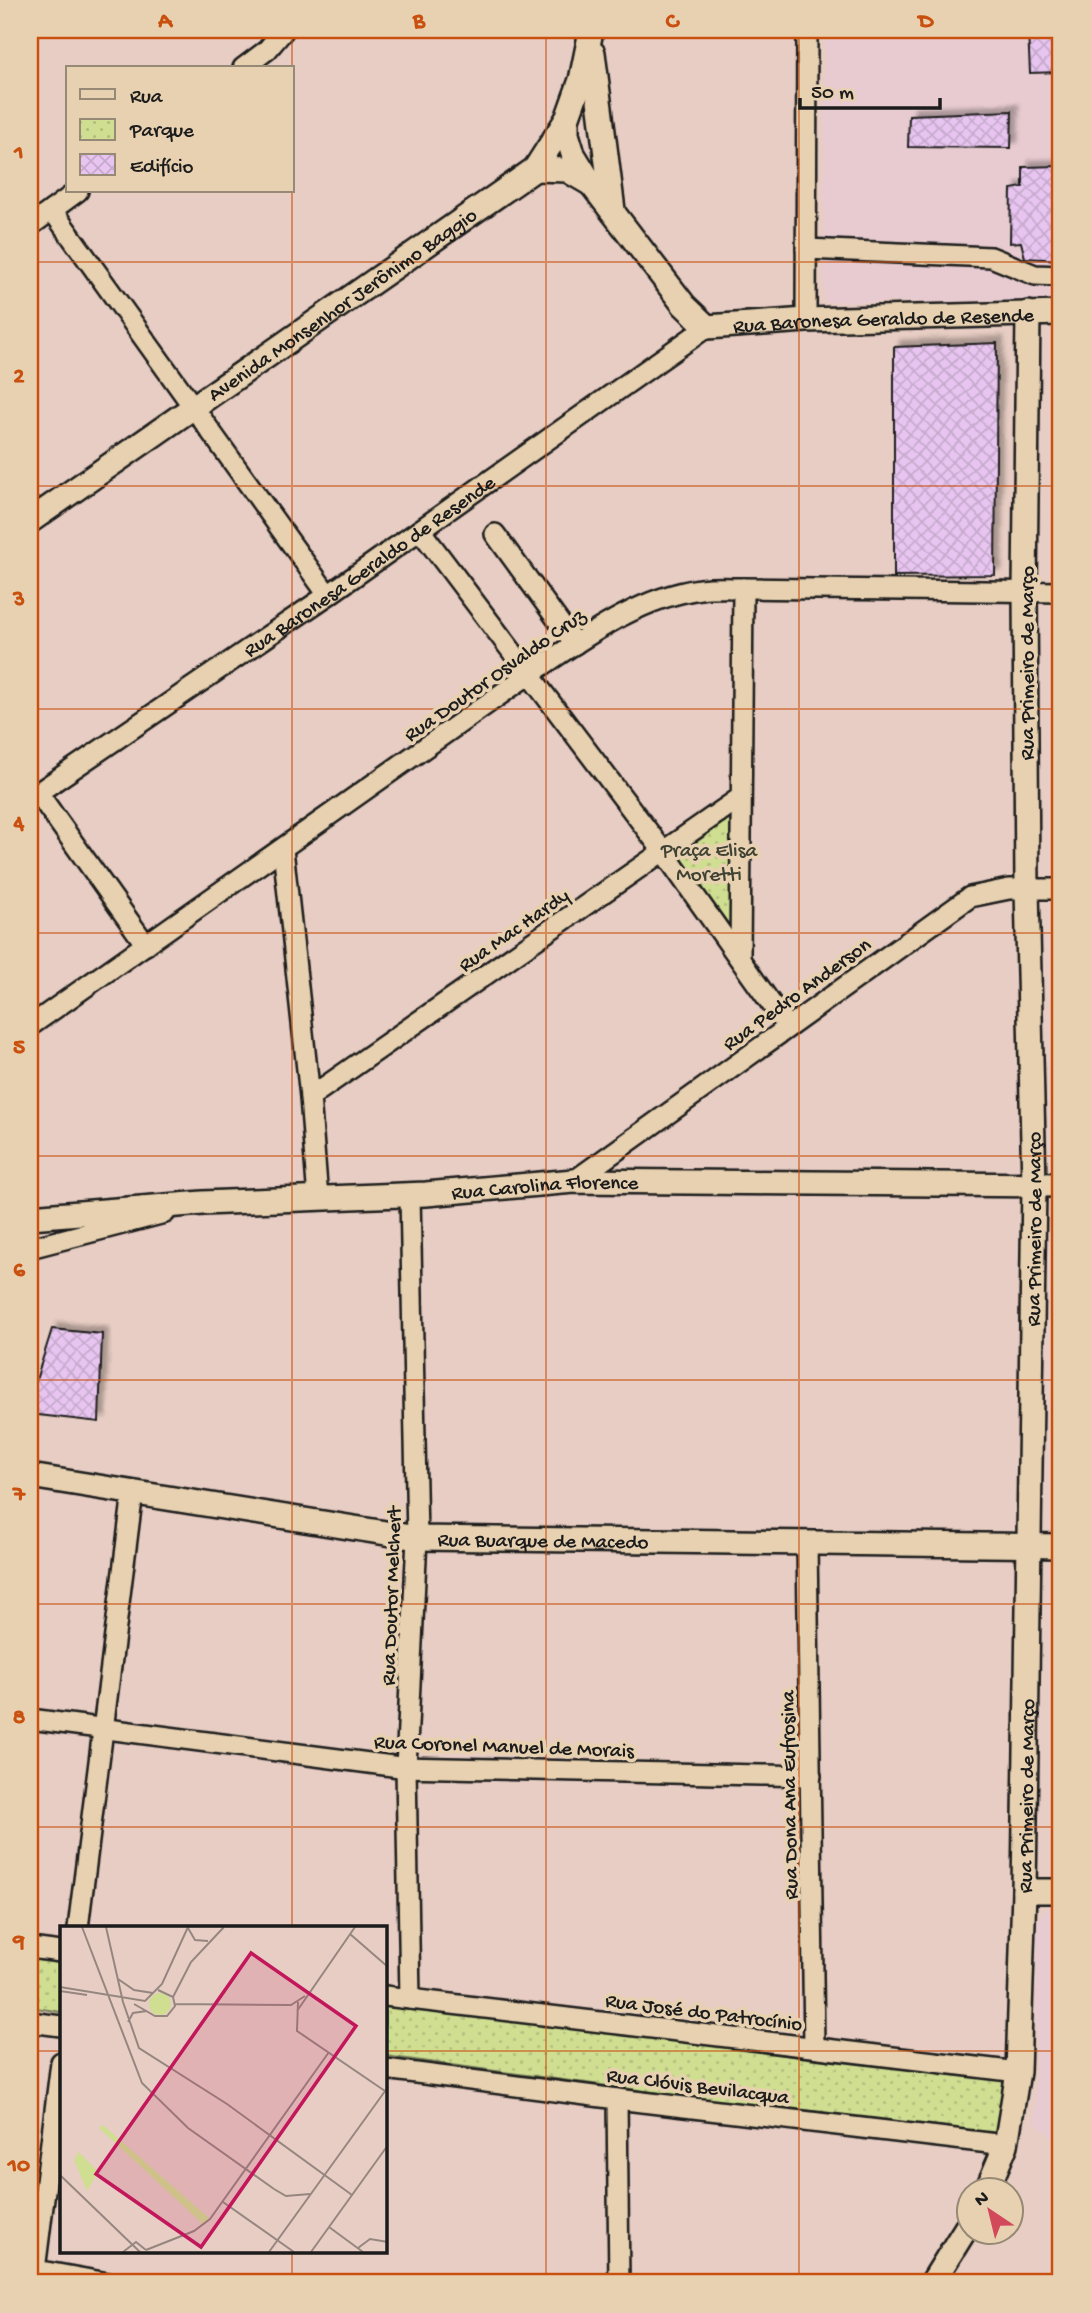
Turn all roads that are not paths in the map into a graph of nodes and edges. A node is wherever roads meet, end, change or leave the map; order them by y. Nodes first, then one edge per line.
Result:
1 (284, 30) edge
2 (807, 30) edge
3 (590, 33) edge
4 (246, 66) edge
5 (567, 120) junction
6 (535, 169) junction
7 (592, 185) junction
8 (77, 192) edge
9 (52, 210) junction
10 (613, 210) junction
11 (30, 226) edge
12 (806, 249) junction
13 (1061, 276) edge
14 (1028, 313) junction
15 (1061, 313) edge
16 (806, 320) junction
17 (707, 327) junction
18 (195, 407) junction
19 (30, 521) edge
20 (421, 530) junction
21 (495, 534) dead end
22 (743, 588) junction
23 (1025, 591) junction
24 (1061, 592) edge
25 (328, 595) junction
26 (575, 645) junction
27 (528, 675) junction
28 (34, 796) edge
29 (741, 797) junction
30 (283, 849) junction
31 (663, 852) junction
32 (1027, 889) junction
33 (1061, 890) edge
34 (146, 945) junction
35 (740, 959) junction
36 (30, 1027) edge
37 (787, 1027) junction
38 (310, 1097) junction
39 (574, 1181) junction
40 (1034, 1185) junction
41 (1061, 1185) edge
42 (410, 1195) junction
43 (318, 1199) junction
44 (204, 1203) junction
45 (30, 1217) edge
46 (30, 1248) edge
47 (30, 1476) edge
48 (133, 1492) junction
49 (417, 1538) junction
50 (807, 1543) junction
51 (1028, 1546) junction
52 (1061, 1546) edge
53 (30, 1719) edge
54 (103, 1730) junction
55 (406, 1767) junction
56 (811, 1776) junction
57 (1024, 1891) junction
58 (1061, 1891) edge
59 (78, 1926) edge
60 (30, 1948) edge
61 (60, 1952) edge
62 (387, 1996) edge
63 (410, 1999) junction
64 (30, 2022) edge
65 (60, 2026) edge
66 (814, 2047) junction
67 (387, 2068) edge
68 (60, 2070) edge
69 (1018, 2072) junction
70 (617, 2099) junction
71 (1006, 2145) junction
72 (993, 2176) edge
73 (955, 2246) edge
74 (33, 2274) edge
75 (108, 2283) edge
76 (619, 2283) edge
77 (932, 2283) edge

1 - 4 street
2 - 12 street
3 - 5 main road, Avenida Monsenhor Jerônimo Baggio
3 - 10 main road
5 - 6 main road, Avenida Monsenhor Jerônimo Baggio
5 - 7 main road, Rua Baronesa Geraldo de Resende
6 - 7 main road
6 - 18 main road, Avenida Monsenhor Jerônimo Baggio
7 - 10 main road, Rua Baronesa Geraldo de Resende
8 - 9 street
9 - 11 street
9 - 18 street
10 - 17 main road, Rua Baronesa Geraldo de Resende
12 - 13 street
12 - 16 street
14 - 15 main road, Rua Baronesa Geraldo de Resende
14 - 16 main road, Rua Baronesa Geraldo de Resende
14 - 23 main road, Rua Primeiro de Março
16 - 17 main road, Rua Baronesa Geraldo de Resende
17 - 20 street, Rua Baronesa Geraldo de Resende
18 - 19 main road, Avenida Monsenhor Jerônimo Baggio
18 - 25 street
20 - 25 street, Rua Baronesa Geraldo de Resende
20 - 27 street
21 - 26 street
22 - 23 street, Rua Doutor Osvaldo Cruz
22 - 26 street, Rua Doutor Osvaldo Cruz
22 - 29 street
23 - 24 street, Rua Doutor Osvaldo Cruz
23 - 32 main road, Rua Primeiro de Março
25 - 28 street, Rua Baronesa Geraldo de Resende
26 - 27 street, Rua Doutor Osvaldo Cruz
27 - 30 street, Rua Doutor Osvaldo Cruz
27 - 31 street
28 - 34 street
29 - 31 street, Rua Mac Hardy
29 - 35 street
30 - 34 street, Rua Doutor Osvaldo Cruz
30 - 38 street
31 - 35 street
31 - 38 street, Rua Mac Hardy
32 - 33 street, Rua Pedro Anderson
32 - 37 street, Rua Pedro Anderson
32 - 40 main road, Rua Primeiro de Março
34 - 36 street, Rua Doutor Osvaldo Cruz
35 - 37 street
37 - 39 street, Rua Pedro Anderson
38 - 43 street
39 - 40 main road, Rua Carolina Florence
39 - 42 main road, Rua Carolina Florence
40 - 41 main road, Rua Carolina Florence
40 - 51 main road, Rua Primeiro de Março
42 - 43 main road, Rua Carolina Florence
42 - 49 street, Rua Doutor Melchert
43 - 44 main road, Rua Carolina Florence
44 - 45 main road, Rua Carolina Florence
44 - 46 street
47 - 48 main road, Rua Buarque de Macedo
48 - 49 main road, Rua Buarque de Macedo
48 - 54 street
49 - 50 main road, Rua Buarque de Macedo
49 - 55 street, Rua Doutor Melchert
50 - 51 main road, Rua Buarque de Macedo
50 - 56 street, Rua Dona Ana Eufrosina
51 - 52 main road, Rua Buarque de Macedo
51 - 57 main road, Rua Primeiro de Março
53 - 54 street, Rua Coronel Manuel de Morais
54 - 55 street, Rua Coronel Manuel de Morais
54 - 59 street
55 - 56 street, Rua Coronel Manuel de Morais
55 - 63 street, Rua Doutor Melchert
56 - 66 street, Rua Dona Ana Eufrosina
57 - 58 main road
57 - 69 main road, Rua Primeiro de Março
60 - 61 street
62 - 63 street, Rua José do Patrocínio
63 - 66 street, Rua José do Patrocínio
64 - 65 street
66 - 69 street, Rua José do Patrocínio
67 - 70 street, Rua Clóvis Bevilacqua
68 - 74 street
69 - 71 main road, Rua Primeiro de Março
70 - 71 street, Rua Clóvis Bevilacqua
70 - 76 street
71 - 72 main road, Rua Primeiro de Março
73 - 77 main road
74 - 75 street

